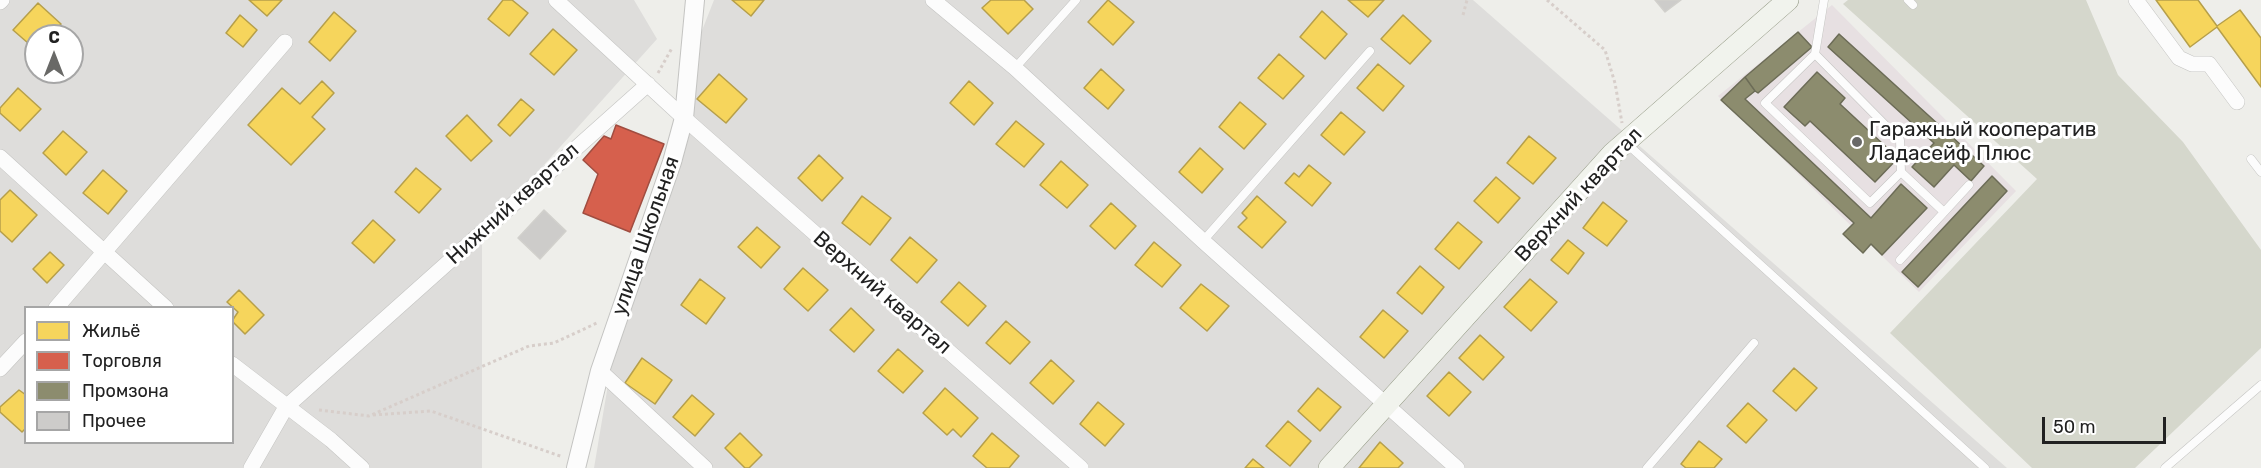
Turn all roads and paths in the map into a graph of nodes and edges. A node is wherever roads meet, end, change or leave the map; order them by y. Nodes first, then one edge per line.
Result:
1 (556, 0) edge
2 (695, 0) edge
3 (933, 0) edge
4 (1077, 0) edge
5 (1467, 0) edge
6 (1547, 0) edge
7 (1788, 0) edge
8 (1824, 0) edge
9 (2136, 0) edge
10 (1463, 15) dead end
11 (675, 37) dead end
12 (285, 42) dead end
13 (1370, 51) dead end
14 (1815, 54) junction
15 (1015, 68) junction
16 (648, 84) junction
17 (2237, 102) dead end
18 (684, 118) junction
19 (1626, 142) junction
20 (0, 157) edge
21 (2252, 159) dead end
22 (1901, 172) junction
23 (2261, 172) edge
24 (1969, 185) dead end
25 (1944, 212) junction
26 (1203, 241) junction
27 (105, 254) junction
28 (1899, 260) dead end
29 (58, 306) edge
30 (164, 306) edge
31 (620, 313) junction
32 (24, 343) edge
33 (1754, 343) dead end
34 (234, 366) edge
35 (0, 369) edge
36 (600, 371) junction
37 (2261, 385) edge
38 (1387, 406) junction
39 (286, 407) junction
40 (369, 416) junction
41 (577, 465) edge
42 (251, 468) edge
43 (362, 468) edge
44 (705, 468) edge
45 (1081, 468) edge
46 (1329, 468) edge
47 (1457, 468) edge
48 (1647, 468) edge
49 (1985, 468) edge
50 (2165, 468) edge

1 - 16 street
2 - 18 street, улица Школьная
3 - 15 street
4 - 15 lane
5 - 10 path
6 - 19 path
7 - 19 main road, Верхний квартал
8 - 14 lane
9 - 17 street
11 - 16 path
12 - 27 street
13 - 26 lane
14 - 22 lane
14 - 22 lane
15 - 26 street
16 - 18 street, Верхний квартал
16 - 39 street, Нижний квартал
18 - 31 street, улица Школьная
18 - 45 street, Верхний квартал
19 - 38 main road, Верхний квартал
19 - 49 lane
20 - 27 street
21 - 23 lane
22 - 25 lane
24 - 25 lane
25 - 28 lane
26 - 38 street
27 - 29 street
27 - 30 street
31 - 36 street, улица Школьная
31 - 40 path
32 - 35 street
33 - 48 lane
34 - 39 street
36 - 41 street, улица Школьная
36 - 44 street
37 - 50 lane
38 - 46 main road, Верхний квартал
38 - 47 street
39 - 40 path
39 - 42 street, Нижний квартал
39 - 43 street
40 - 41 path

